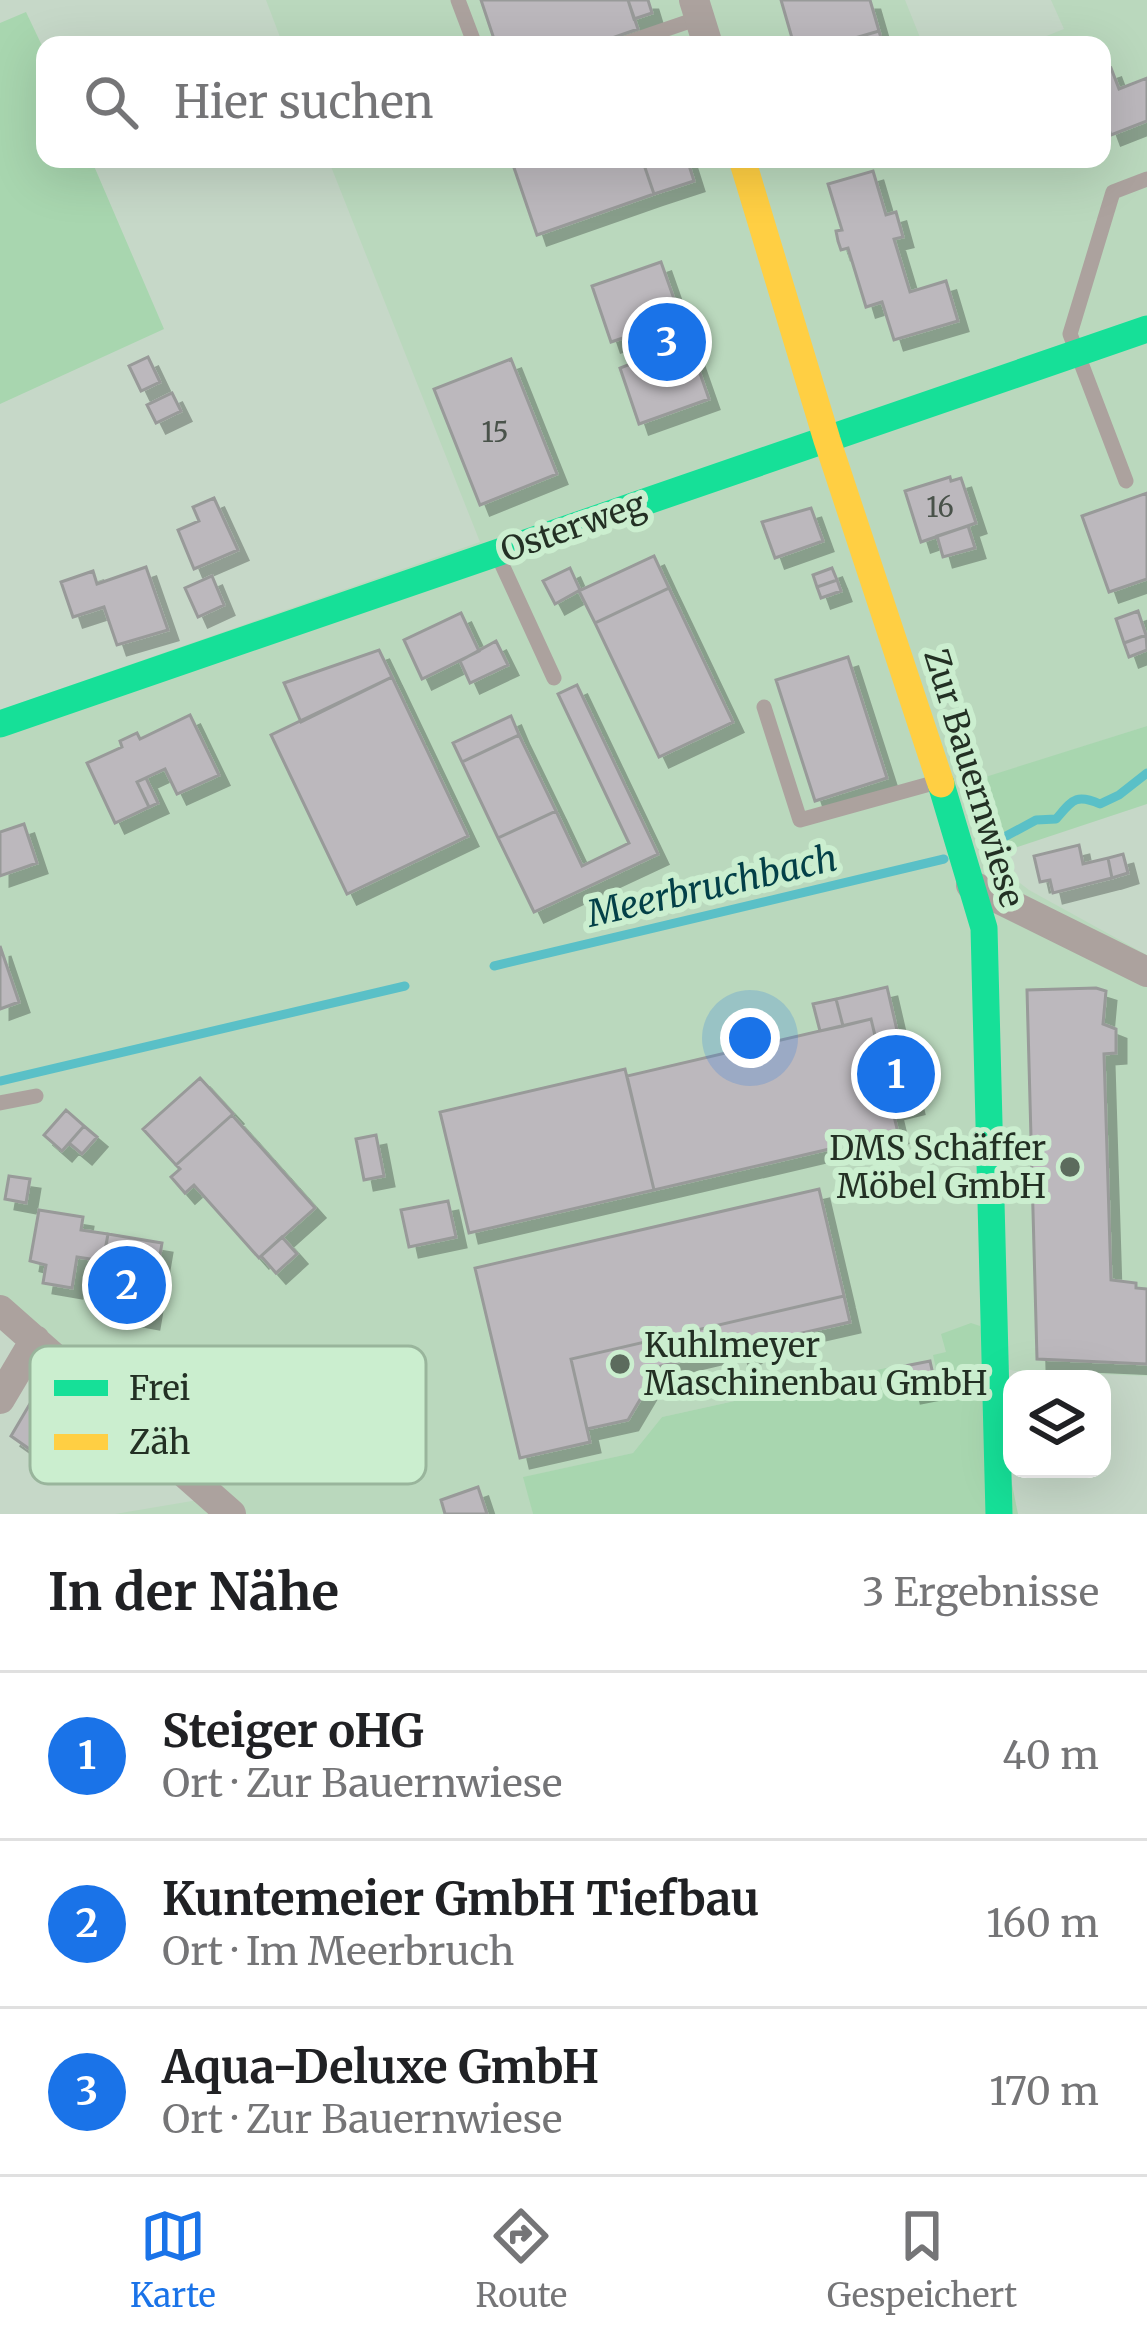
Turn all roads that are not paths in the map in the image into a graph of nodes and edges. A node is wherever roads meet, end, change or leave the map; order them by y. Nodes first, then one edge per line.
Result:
1 (458, 0) edge
2 (700, 21) edge
3 (472, 36) edge
4 (650, 36) edge
5 (745, 168) edge
6 (1147, 179) edge
7 (1147, 329) edge
8 (1079, 352) junction
9 (827, 440) junction
10 (1126, 481) dead end
11 (497, 553) junction
12 (554, 678) dead end
13 (764, 707) dead end
14 (0, 724) edge
15 (940, 782) junction
16 (971, 885) junction
17 (1147, 972) edge
18 (36, 1096) dead end
19 (0, 1103) edge
20 (0, 1310) edge
21 (34, 1340) junction
22 (31, 1346) edge
23 (41, 1346) edge
24 (30, 1347) edge
25 (0, 1399) edge
26 (197, 1484) edge
27 (231, 1514) edge
28 (999, 1514) edge

1 - 3 lane
2 - 4 lane
5 - 9 street, Zur Bauernwiese
6 - 8 lane
7 - 8 street, Osterweg
8 - 9 street, Osterweg
8 - 10 lane
9 - 11 street, Osterweg
9 - 15 street, Zur Bauernwiese
11 - 12 lane
11 - 14 street, Osterweg
13 - 15 lane
15 - 16 street, Zur Bauernwiese
16 - 17 street
16 - 28 street, Zur Bauernwiese
18 - 19 lane
20 - 21 street
21 - 22 street
21 - 23 street
24 - 25 street
26 - 27 street

